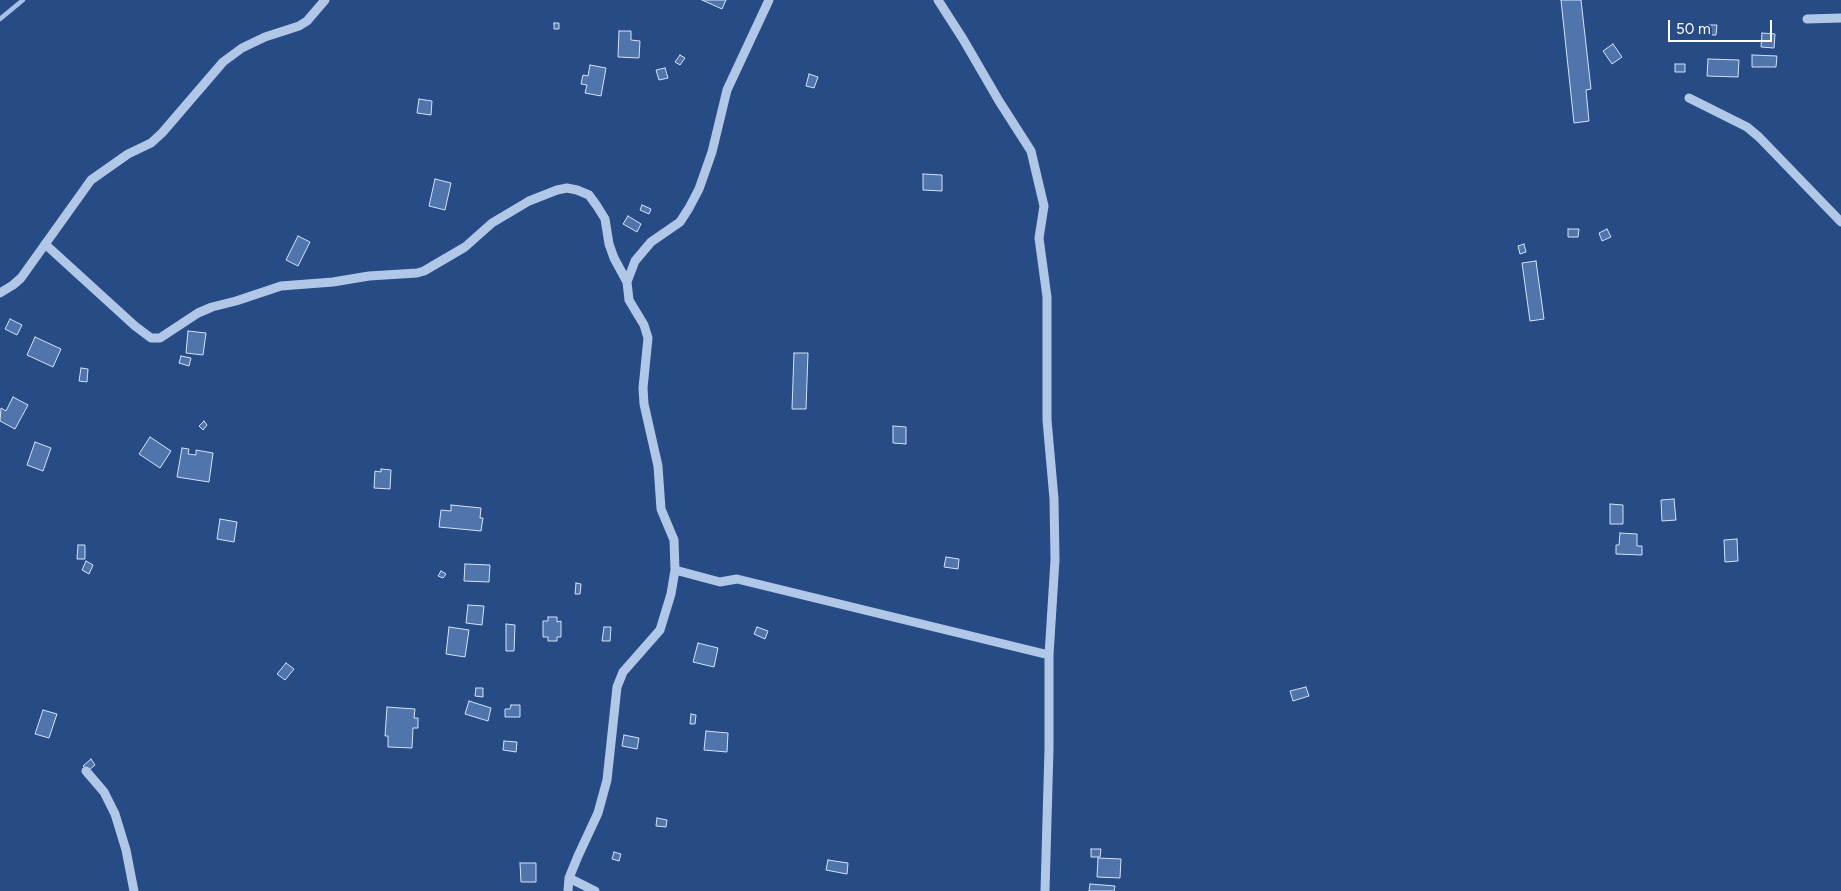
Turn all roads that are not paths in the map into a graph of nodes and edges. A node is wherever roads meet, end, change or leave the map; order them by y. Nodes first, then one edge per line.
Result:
1 (325, 0) edge
2 (769, 0) edge
3 (938, 0) edge
4 (1841, 18) edge
5 (1807, 19) dead end
6 (1689, 98) dead end
7 (1841, 222) edge
8 (45, 244) junction
9 (626, 282) junction
10 (0, 293) edge
11 (675, 570) junction
12 (1049, 655) junction
13 (86, 771) dead end
14 (569, 878) junction
15 (134, 891) edge
16 (568, 891) edge
17 (595, 891) edge
18 (1045, 891) edge

1 - 8 street
2 - 9 street
3 - 12 street
4 - 5 street
6 - 7 street
8 - 9 street
8 - 10 street
9 - 11 street
11 - 12 street
11 - 14 street
12 - 18 street
13 - 15 street
14 - 16 street
14 - 17 street

